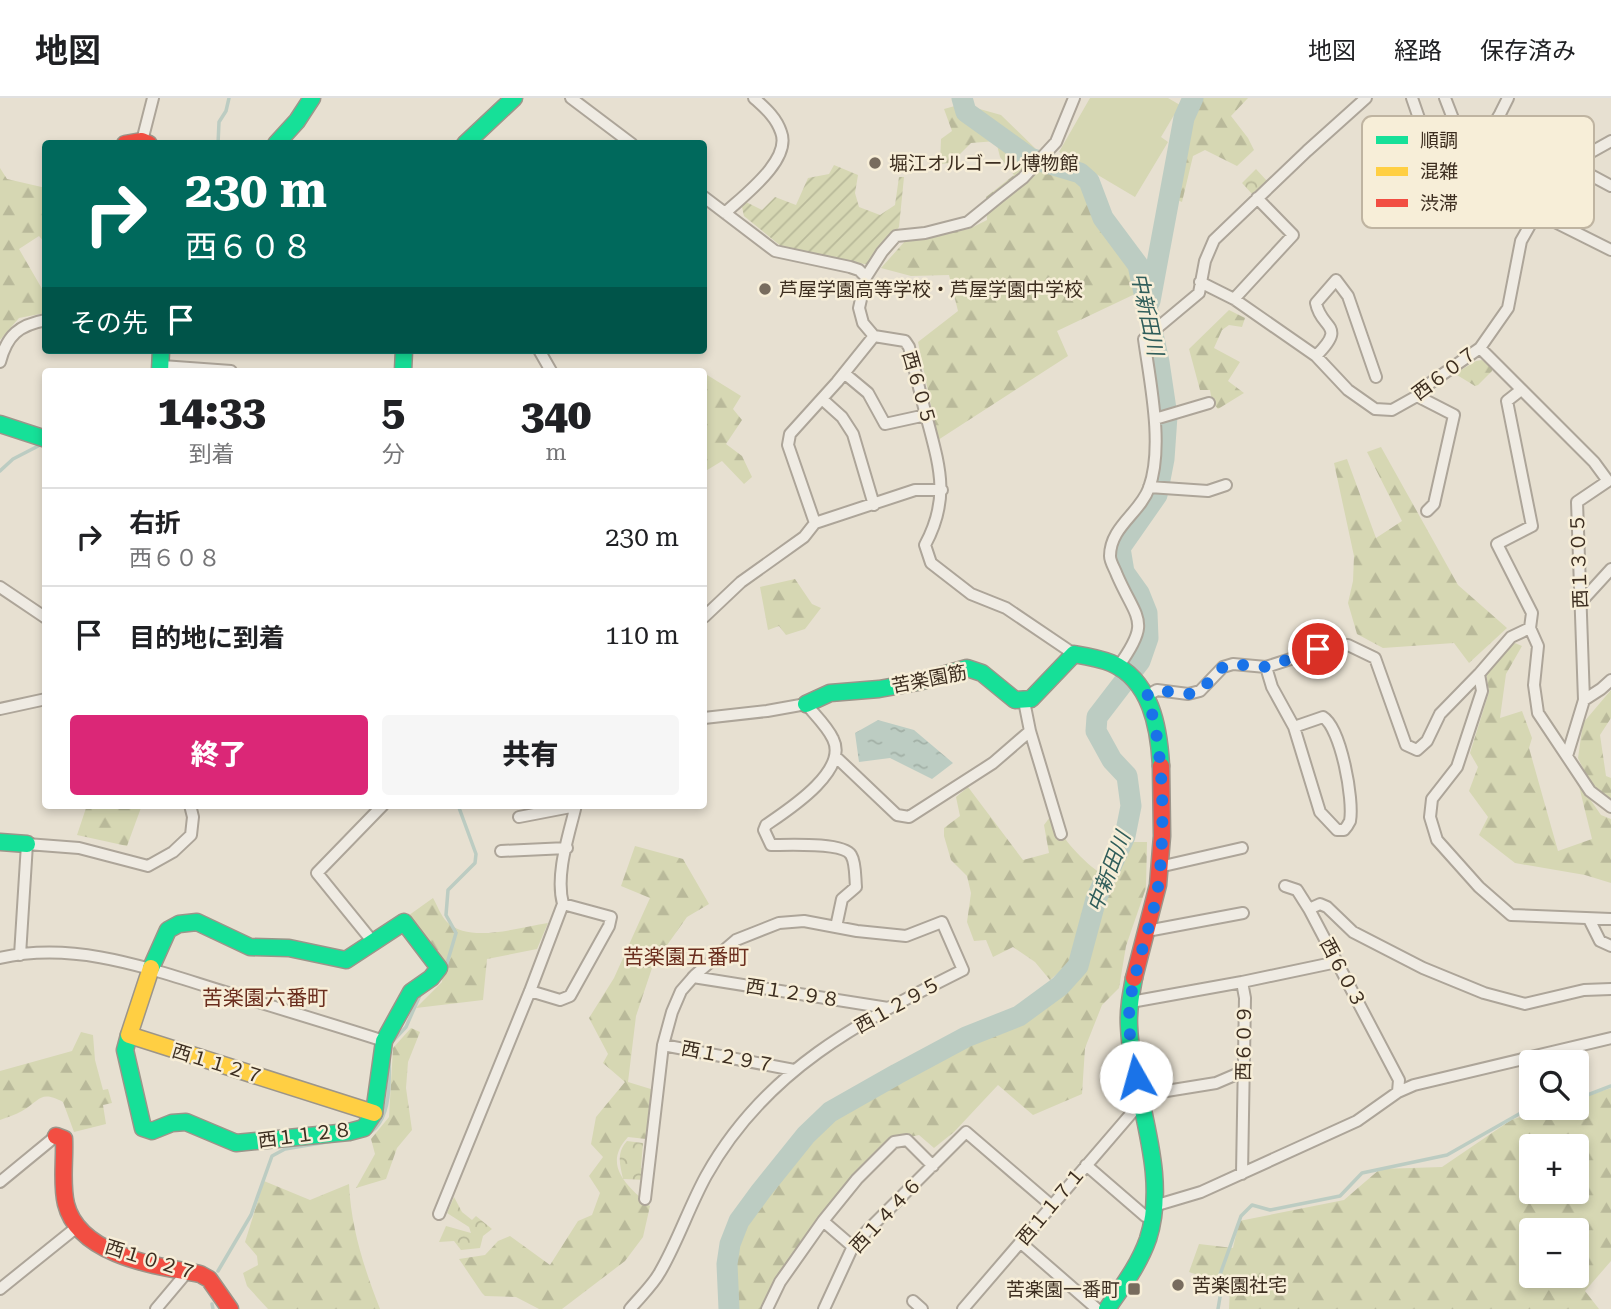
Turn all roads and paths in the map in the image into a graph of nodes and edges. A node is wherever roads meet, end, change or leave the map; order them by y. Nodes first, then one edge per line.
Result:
1 (153, 98) edge
2 (312, 98) edge
3 (514, 98) edge
4 (571, 98) edge
5 (754, 98) edge
6 (1074, 98) edge
7 (1366, 98) edge
8 (1412, 98) edge
9 (1445, 98) edge
10 (1508, 98) edge
11 (1418, 116) edge
12 (1452, 116) edge
13 (1499, 116) edge
14 (140, 140) edge
15 (280, 140) edge
16 (470, 140) edge
17 (627, 140) edge
18 (1611, 141) edge
19 (1594, 151) edge
20 (1594, 177) edge
21 (1611, 186) edge
22 (1257, 198) junction
23 (707, 199) edge
24 (725, 213) junction
25 (1528, 228) edge
26 (1567, 228) edge
27 (1611, 250) edge
28 (866, 277) junction
29 (1200, 282) junction
30 (1234, 299) junction
31 (42, 321) edge
32 (874, 336) junction
33 (1480, 348) junction
34 (1316, 356) junction
35 (0, 362) edge
36 (161, 362) edge
37 (208, 368) edge
38 (844, 373) junction
39 (1376, 377) dead end
40 (1521, 390) junction
41 (1417, 396) junction
42 (822, 399) junction
43 (1209, 404) dead end
44 (926, 415) junction
45 (1162, 418) junction
46 (0, 424) edge
47 (42, 438) edge
48 (1226, 485) dead end
49 (1156, 488) junction
50 (942, 490) junction
51 (874, 505) junction
52 (1427, 511) dead end
53 (815, 523) junction
54 (1611, 569) edge
55 (0, 587) edge
56 (1580, 603) junction
57 (707, 614) edge
58 (42, 615) edge
59 (1530, 628) junction
60 (1074, 654) junction
61 (1266, 667) junction
62 (1125, 673) junction
63 (1479, 674) junction
64 (1611, 680) edge
65 (1146, 696) junction
66 (42, 700) edge
67 (1584, 700) junction
68 (1024, 701) junction
69 (806, 704) junction
70 (0, 709) edge
71 (707, 718) edge
72 (1294, 727) junction
73 (1030, 731) junction
74 (1567, 756) junction
75 (836, 757) junction
76 (1611, 807) edge
77 (191, 809) edge
78 (379, 809) edge
79 (560, 809) edge
80 (575, 809) edge
81 (519, 817) dead end
82 (1061, 834) dead end
83 (0, 842) edge
84 (27, 844) junction
85 (567, 848) junction
86 (1242, 848) dead end
87 (501, 851) dead end
88 (1159, 867) junction
89 (1285, 886) dead end
90 (563, 904) junction
91 (1309, 909) junction
92 (1243, 913) dead end
93 (1589, 919) junction
94 (1611, 919) edge
95 (836, 927) junction
96 (1147, 931) junction
97 (373, 942) junction
98 (1611, 946) edge
99 (20, 955) junction
100 (0, 958) edge
101 (1337, 962) junction
102 (150, 969) junction
103 (693, 977) junction
104 (1242, 982) junction
105 (1611, 989) edge
106 (530, 991) junction
107 (1130, 1002) junction
108 (892, 1005) junction
109 (129, 1035) junction
110 (1611, 1038) edge
111 (384, 1041) junction
112 (663, 1045) junction
113 (794, 1070) junction
114 (1244, 1071) junction
115 (1398, 1092) junction
116 (1139, 1102) junction
117 (374, 1113) junction
118 (56, 1136) joint
119 (1086, 1165) junction
120 (933, 1166) junction
121 (1242, 1174) junction
122 (0, 1182) edge
123 (645, 1199) dead end
124 (1051, 1205) junction
125 (1154, 1212) junction
126 (439, 1214) dead end
127 (823, 1221) junction
128 (77, 1227) junction
129 (1020, 1242) junction
130 (852, 1247) junction
131 (188, 1271) junction
132 (0, 1289) edge
133 (156, 1309) edge
134 (230, 1309) edge
135 (630, 1309) edge
136 (767, 1309) edge
137 (824, 1309) edge
138 (963, 1309) edge
139 (1097, 1309) edge
140 (1107, 1309) edge

1 - 14 street
2 - 15 street
3 - 16 street
4 - 17 street
5 - 24 street
6 - 28 street
7 - 22 street
8 - 11 street
9 - 12 street
10 - 13 street
18 - 19 street, 西６０７
20 - 21 street
22 - 29 street
22 - 30 street
23 - 24 street
24 - 28 street
25 - 33 street, 西６０７
26 - 27 street
28 - 32 street
29 - 30 street, 西６０７
29 - 45 street
30 - 34 street, 西６０７
31 - 35 street
32 - 38 street
32 - 44 street, 西６０５
33 - 40 street, 西１３０５
33 - 41 street, 西６０７
34 - 39 street
34 - 41 street, 西６０７
36 - 37 street
38 - 42 street
38 - 44 street
40 - 56 street, 西１３０５
40 - 59 street
41 - 52 street
42 - 51 street
42 - 53 street
43 - 45 street
44 - 50 street, 西６０５
45 - 49 street
46 - 47 street
48 - 49 street
49 - 62 street
50 - 51 street
50 - 60 street, 西６０５
51 - 53 street
53 - 57 street
54 - 56 street
55 - 58 street
56 - 67 street, 西１３０５
59 - 63 street
59 - 74 street
60 - 62 street
60 - 68 street
61 - 63 street
61 - 65 street
61 - 72 street
62 - 65 street
63 - 93 street
64 - 67 street
65 - 88 street
66 - 70 street
67 - 74 street, 西１３０５
68 - 69 street, 苦楽園筋
68 - 73 street
69 - 71 street, 苦楽園筋
69 - 75 street
72 - 72 street
73 - 75 street
73 - 82 street
74 - 76 street
75 - 95 street
77 - 84 street
78 - 97 street
79 - 81 street
80 - 85 street
83 - 84 street
84 - 99 street
85 - 87 street
85 - 90 street
86 - 88 street
88 - 96 street
89 - 91 street
90 - 106 street
90 - 106 street
91 - 101 street, 西６０３
91 - 105 street, 西６０３
92 - 96 street
93 - 94 street
93 - 98 street
95 - 103 street, 西１２９５
95 - 108 street, 西１２９５
96 - 107 street
97 - 102 street, 西１１２８
97 - 111 street, 西１１２８
99 - 100 street
99 - 102 street
101 - 104 street
101 - 115 street, 西６０３
102 - 109 street
102 - 111 street
103 - 108 street, 西１２９８
103 - 112 street, 西１２９５
104 - 107 street, 西６０９
104 - 114 street, 西６０９
106 - 126 street
107 - 116 street
108 - 113 street, 西１２９５
109 - 117 street, 西１１２７
109 - 117 street, 西１１２８
110 - 115 street
111 - 117 street, 西１１２８
112 - 113 street, 西１２９７
112 - 123 street, 西１２９５
113 - 135 street, 西１２９５
114 - 116 street
114 - 121 street, 西６０９
115 - 121 street
116 - 119 street, 西１１７１
116 - 125 street
118 - 122 street
118 - 128 street
119 - 124 street, 西１１７１
119 - 125 street
120 - 124 street, 西１４４６
120 - 127 street
120 - 130 street, 西１４４６
121 - 125 street
124 - 129 street, 西１１７１
125 - 140 street
127 - 130 street
127 - 136 street
128 - 131 street, 西１０２７
128 - 132 street
129 - 138 street, 西１１７１
129 - 139 street
130 - 137 street, 西１４４６
131 - 133 street
131 - 134 street, 西１０２７

